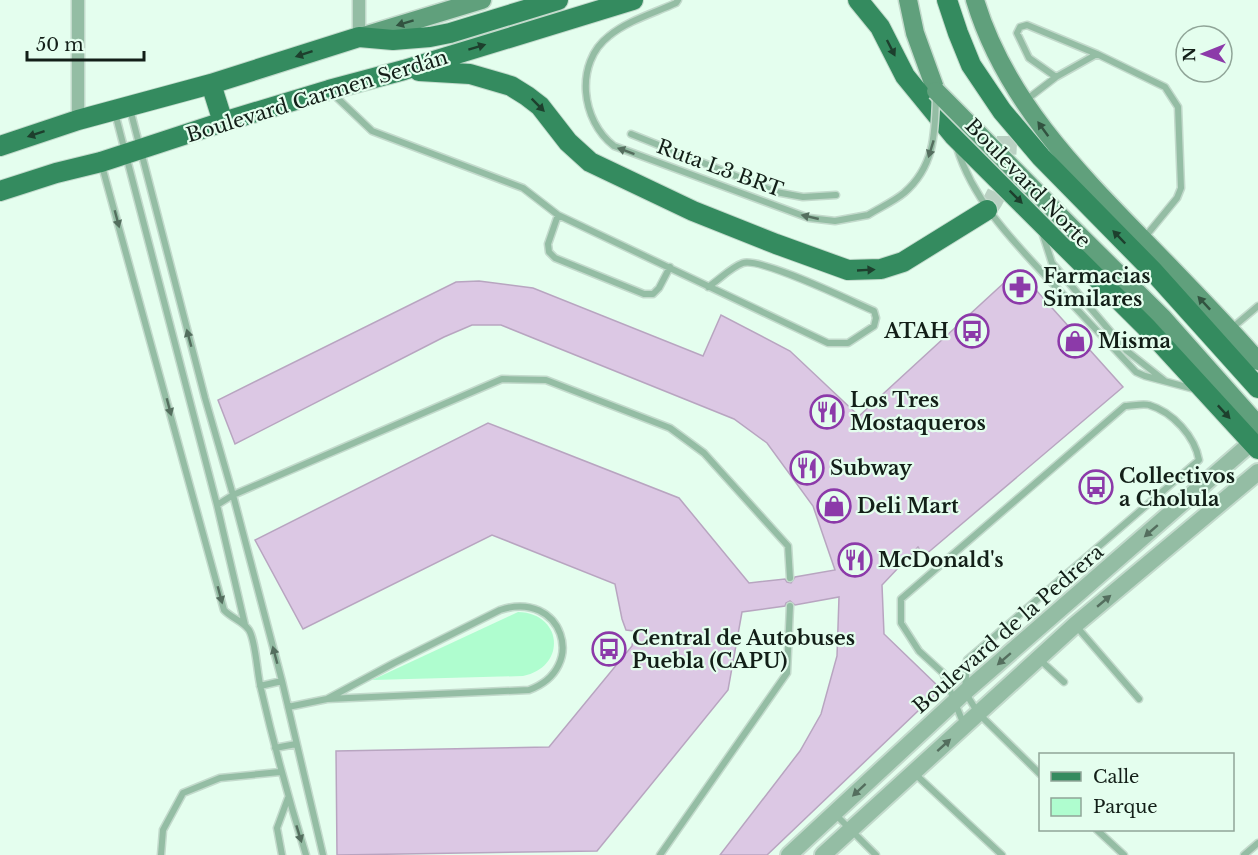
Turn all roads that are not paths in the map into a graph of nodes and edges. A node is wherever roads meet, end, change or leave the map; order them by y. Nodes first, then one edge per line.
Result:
1 (78, 0) edge
2 (358, 0) edge
3 (482, 0) edge
4 (558, 0) edge
5 (633, 0) edge
6 (678, 0) edge
7 (858, 0) edge
8 (908, 0) edge
9 (946, 0) edge
10 (975, 0) edge
11 (359, 37) junction
12 (1097, 54) junction
13 (404, 70) junction
14 (1056, 77) junction
15 (211, 84) junction
16 (329, 90) junction
17 (936, 91) junction
18 (1023, 102) junction
19 (122, 108) junction
20 (1002, 111) junction
21 (78, 120) junction
22 (223, 122) junction
23 (631, 134) dead end
24 (954, 136) junction
25 (1007, 136) tunnel mouth
26 (0, 146) edge
27 (133, 152) junction
28 (101, 162) junction
29 (0, 191) edge
30 (836, 195) dead end
31 (987, 210) tunnel mouth
32 (558, 215) junction
33 (1042, 222) junction
34 (1143, 239) junction
35 (670, 267) junction
36 (708, 287) junction
37 (1258, 306) edge
38 (1229, 330) junction
39 (1253, 352) edge
40 (1167, 383) junction
41 (1258, 388) edge
42 (1206, 393) junction
43 (1257, 439) edge
44 (1258, 472) edge
45 (233, 495) junction
46 (217, 505) junction
47 (790, 578) dead end
48 (790, 606) dead end
49 (244, 625) junction
50 (1075, 625) junction
51 (1039, 658) junction
52 (282, 681) junction
53 (1064, 682) dead end
54 (260, 686) junction
55 (960, 698) junction
56 (327, 699) junction
57 (1139, 699) dead end
58 (288, 707) junction
59 (978, 713) junction
60 (965, 726) junction
61 (296, 744) junction
62 (275, 748) junction
63 (280, 772) junction
64 (914, 772) junction
65 (1039, 772) edge
66 (288, 798) junction
67 (834, 813) junction
68 (851, 830) junction
69 (1099, 831) edge
70 (1258, 843) edge
71 (827, 854) edge
72 (161, 855) edge
73 (282, 855) edge
74 (306, 855) edge
75 (323, 855) edge
76 (660, 855) edge
77 (789, 855) edge
78 (876, 855) edge
79 (1002, 855) edge
80 (1124, 855) edge
81 (1244, 855) edge

1 - 21 street
2 - 11 street
3 -> 11 main road
4 - 11 main road
13 -> 5 main road, Boulevard Carmen Serdán
17 -> 6 lane, Ruta L3 BRT, bridge
7 -> 24 main road
8 - 17 main road, Boulevard Norte
9 - 20 main road, Boulevard Norte
10 - 18 main road
11 -> 15 main road
12 - 14 lane
12 - 14 lane
12 - 34 lane
13 - 16 main road, Boulevard Carmen Serdán
13 -> 31 main road
14 - 18 lane
15 - 19 main road
15 - 22 main road
16 - 22 main road, Boulevard Carmen Serdán
16 - 32 lane
17 - 43 main road, Boulevard Norte, bridge
34 -> 18 main road
19 - 21 main road
19 - 27 lane
19 - 27 lane
20 - 25 main road
41 -> 20 main road, Boulevard Norte
21 -> 26 main road
22 - 27 main road, Boulevard Carmen Serdán
23 - 30 lane
24 -> 33 main road
24 - 40 lane
27 - 28 main road, Boulevard Carmen Serdán
45 -> 27 lane
27 - 46 lane
28 - 29 main road, Boulevard Carmen Serdán
28 -> 49 lane
32 - 35 lane
32 - 35 lane
33 - 40 lane
33 - 42 main road
38 -> 34 main road
35 - 36 lane
36 - 36 lane
37 - 38 lane
38 - 39 main road
40 - 42 lane
42 -> 43 main road
43 -> 55 street, Boulevard de la Pedrera
50 -> 44 street, Boulevard de la Pedrera
45 - 46 lane
45 - 47 lane
52 -> 45 lane
46 - 49 lane
48 - 76 lane
49 - 54 lane
50 - 51 street, Boulevard de la Pedrera
50 - 57 lane
51 - 53 lane
51 - 59 street, Boulevard de la Pedrera
52 - 54 lane
52 - 58 lane
54 - 62 lane
55 - 55 lane
55 - 59 lane
55 - 60 lane
55 -> 67 street, Boulevard de la Pedrera
56 - 56 lane
56 - 58 lane
58 - 61 lane
59 - 60 street, Boulevard de la Pedrera
59 - 65 lane
64 -> 60 street, Boulevard de la Pedrera
61 - 62 lane
61 - 75 lane
62 - 63 lane
63 - 66 lane
63 - 72 lane
64 - 68 street, Boulevard de la Pedrera
64 - 79 lane
66 - 73 lane
66 -> 74 lane
67 - 68 lane
67 - 77 street, Boulevard de la Pedrera
68 - 71 street, Boulevard de la Pedrera
68 - 78 lane
69 - 80 lane
70 - 81 lane

